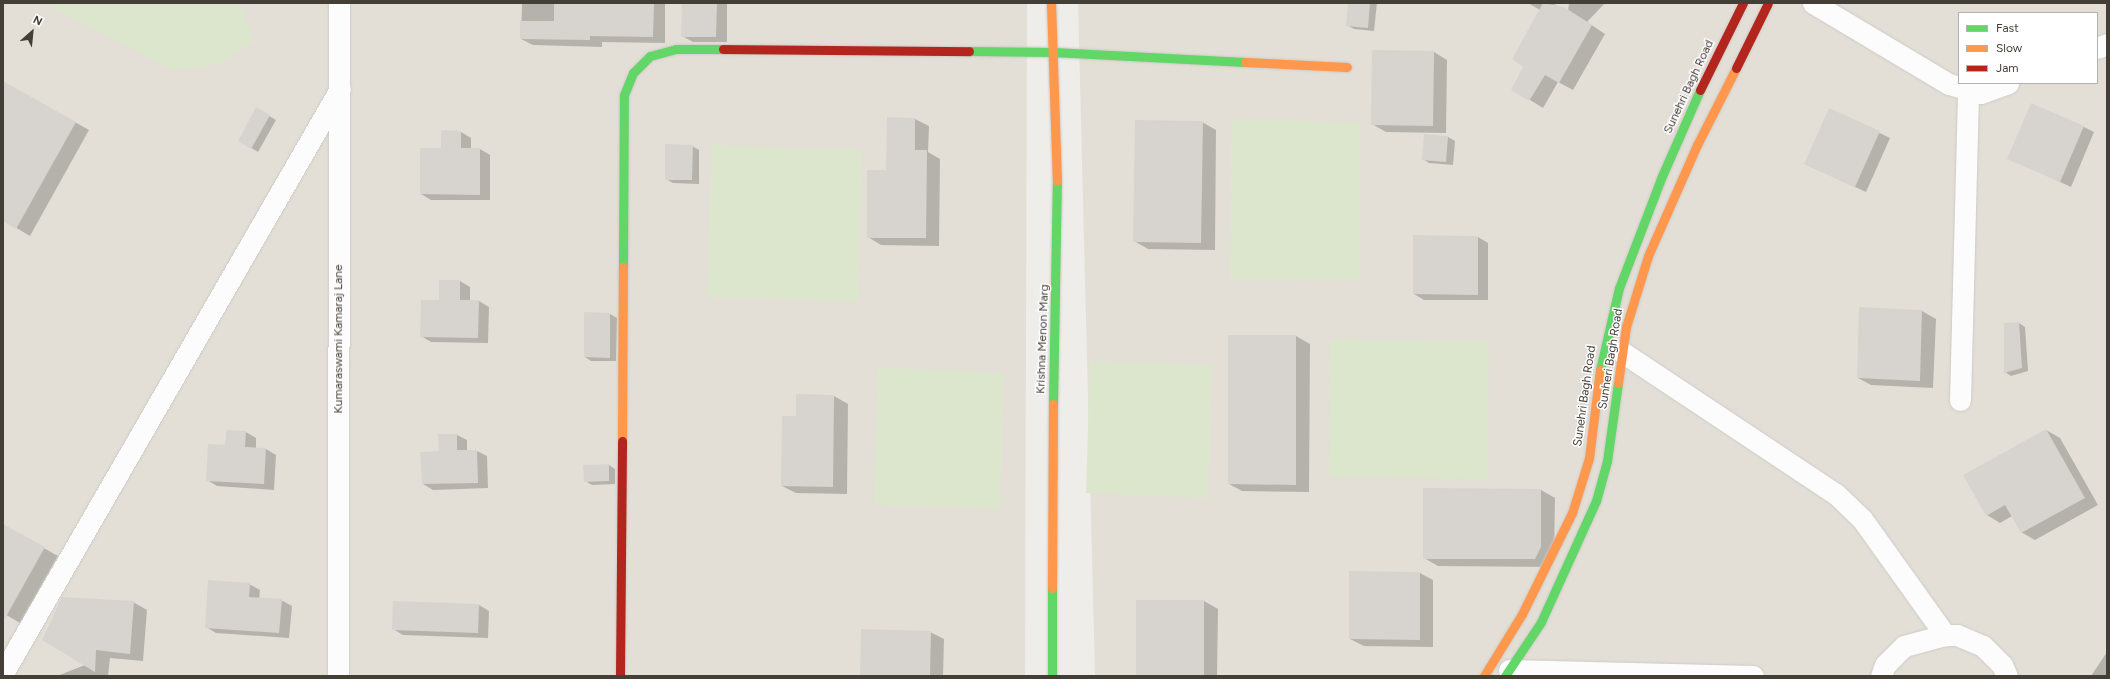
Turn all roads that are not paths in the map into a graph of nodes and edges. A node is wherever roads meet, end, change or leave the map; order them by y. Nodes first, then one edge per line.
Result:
1 (339, 3) edge
2 (1052, 3) edge
3 (1743, 3) edge
4 (1768, 3) edge
5 (1813, 3) edge
6 (1052, 52) junction
7 (1347, 67) dead end
8 (2006, 84) edge
9 (340, 89) junction
10 (1968, 91) junction
11 (1622, 352) junction
12 (1960, 400) dead end
13 (1945, 635) junction
14 (3, 673) edge
15 (1507, 673) edge
16 (338, 676) edge
17 (620, 676) edge
18 (1052, 676) edge
19 (1484, 676) edge
20 (1753, 676) edge
21 (1881, 676) edge
22 (2007, 676) edge

1 - 9 street, Kumaraswami Kamaraj Lane
2 - 6 street, Krishna Menon Marg
3 - 19 street, Sunehri Bagh Road
4 - 11 street, Sunheri Bagh Road
5 - 10 street
6 - 7 street
6 - 17 street
6 - 18 street, Krishna Menon Marg
8 - 10 street
9 - 14 street
9 - 16 street, Kumaraswami Kamaraj Lane
10 - 12 street
11 - 13 street
11 - 15 street, Sunheri Bagh Road
13 - 21 street
13 - 22 street
15 - 20 street

